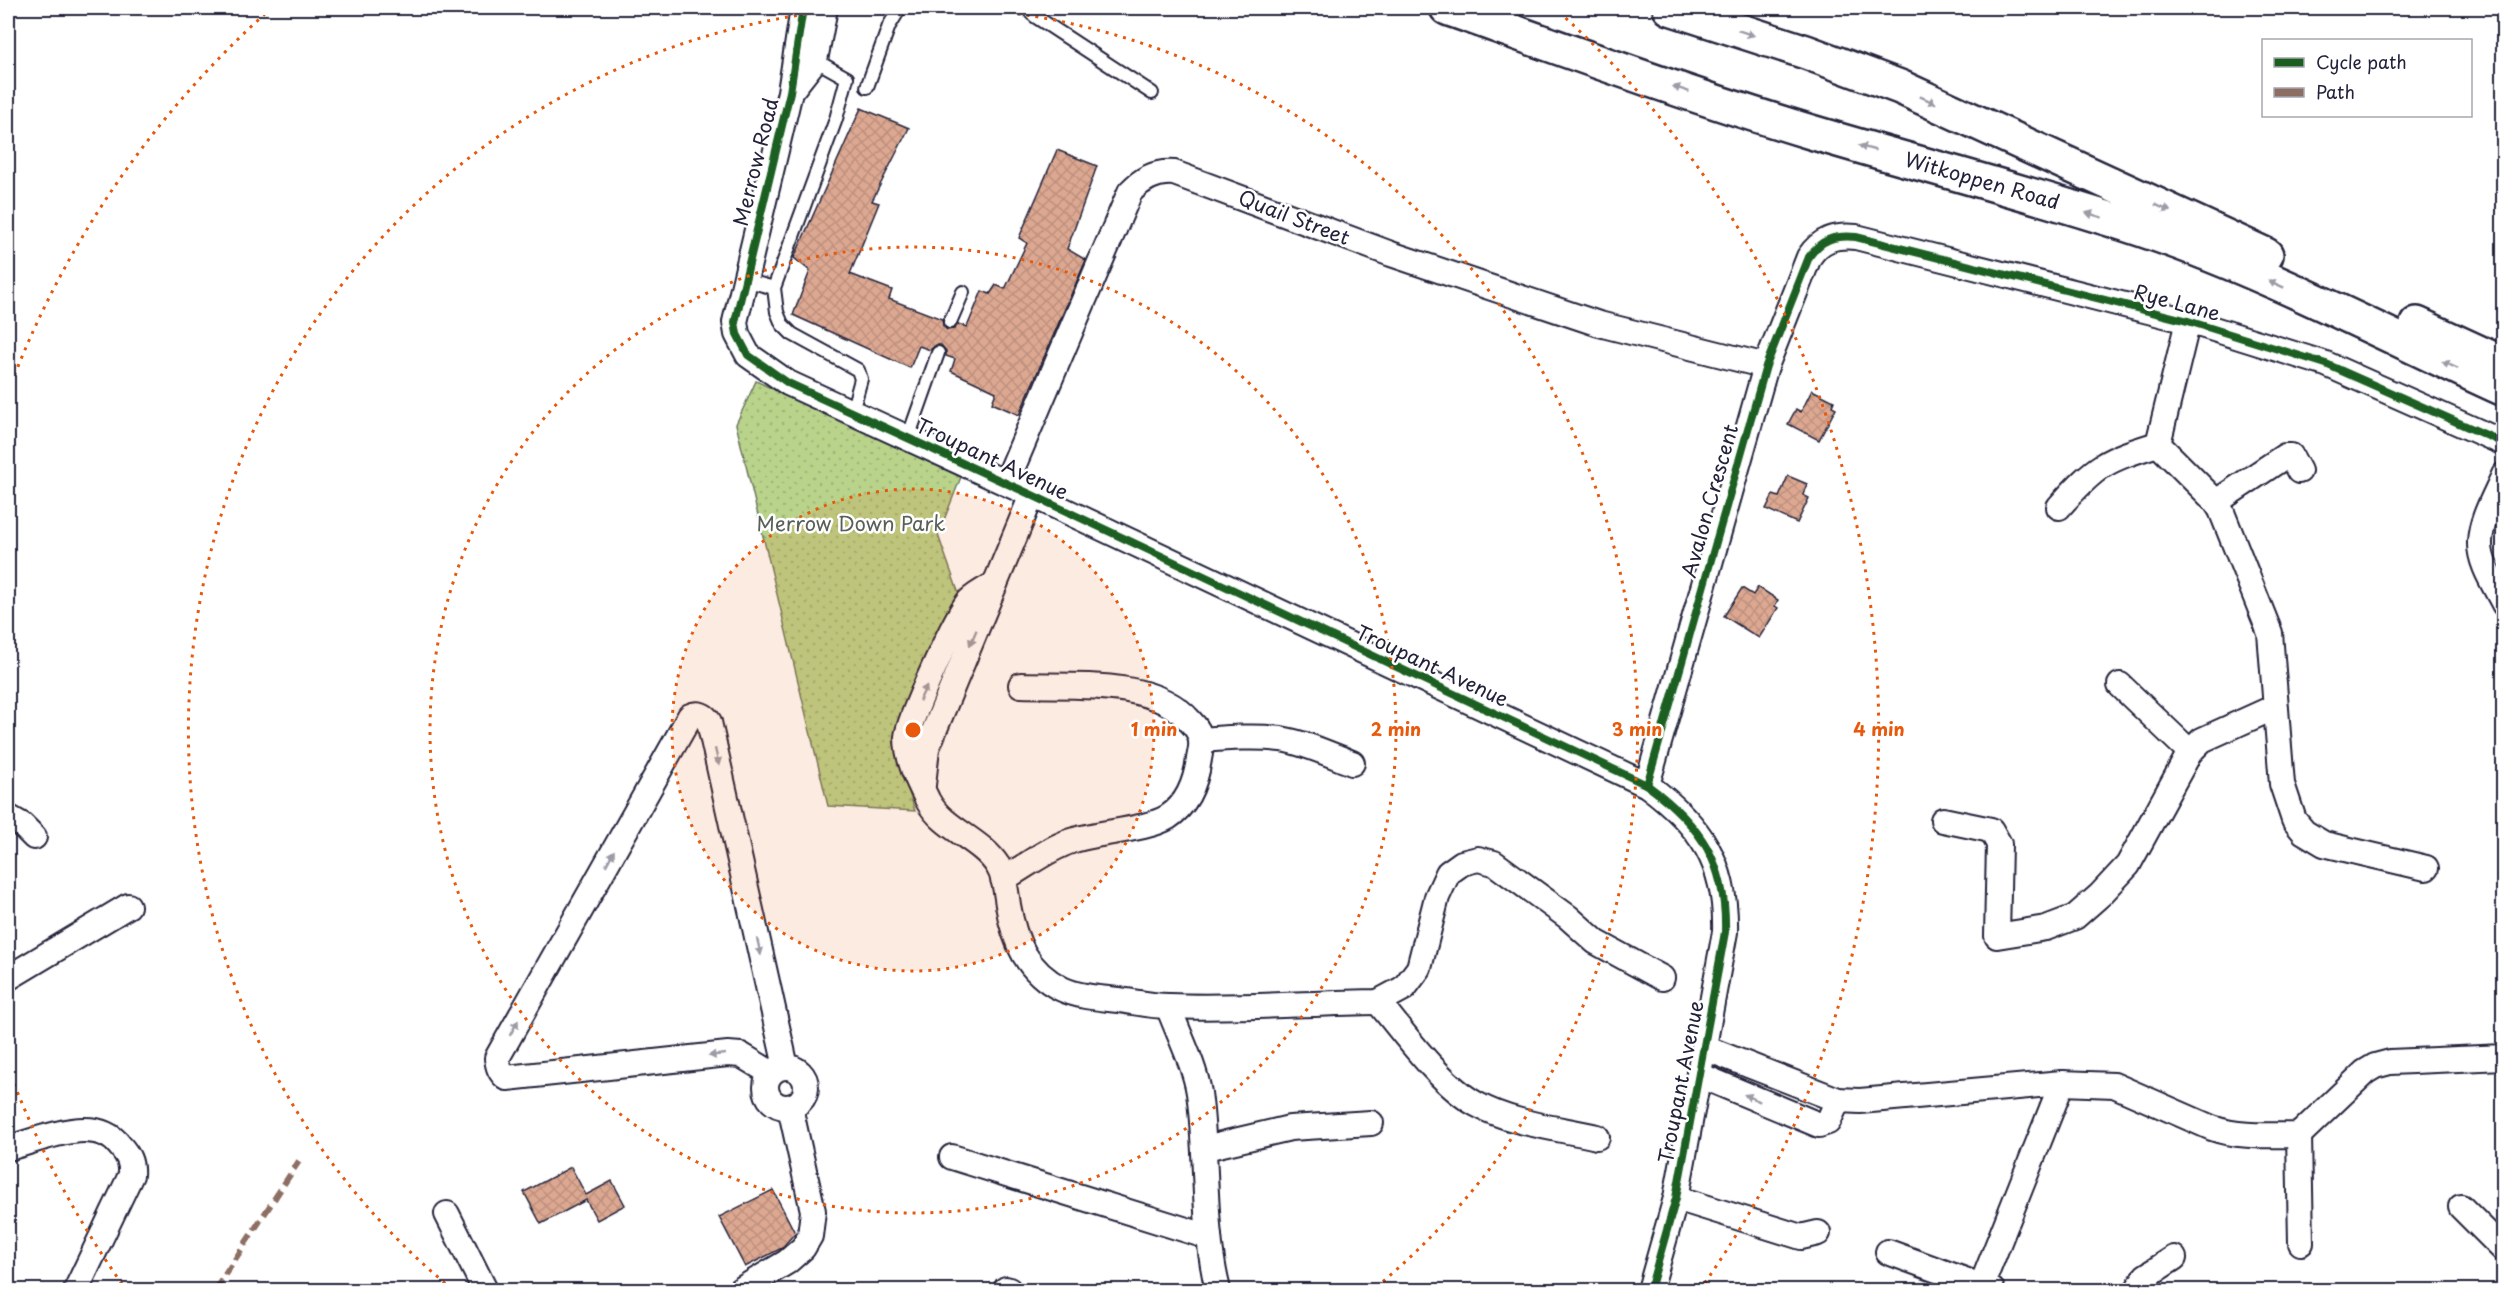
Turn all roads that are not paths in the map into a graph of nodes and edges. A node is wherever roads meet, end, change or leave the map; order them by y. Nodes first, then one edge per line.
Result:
1 (803, 8) edge
2 (825, 8) edge
3 (900, 8) edge
4 (1031, 8) edge
5 (1447, 8) edge
6 (1670, 8) edge
7 (806, 57) junction
8 (867, 87) dead end
9 (1152, 93) dead end
10 (1830, 238) joint
11 (745, 280) junction
12 (774, 288) junction
13 (963, 292) dead end
14 (2188, 321) junction
15 (735, 322) joint
16 (950, 322) dead end
17 (938, 353) dead end
18 (2504, 364) edge
19 (1766, 366) junction
20 (2504, 389) edge
21 (852, 412) junction
22 (908, 438) junction
23 (2504, 443) edge
24 (2158, 444) junction
25 (2299, 471) dead end
26 (2504, 475) edge
27 (1006, 483) junction
28 (1032, 495) junction
29 (2216, 502) junction
30 (2059, 507) dead end
31 (2504, 604) edge
32 (1021, 685) dead end
33 (2120, 685) dead end
34 (2275, 708) junction
35 (1201, 740) junction
36 (2190, 752) junction
37 (1352, 763) dead end
38 (1647, 785) junction
39 (8, 817) edge
40 (1943, 820) dead end
41 (34, 837) dead end
42 (2427, 868) dead end
43 (1003, 879) junction
44 (128, 906) dead end
45 (8, 978) edge
46 (1662, 978) dead end
47 (1378, 1002) junction
48 (1168, 1006) junction
49 (1705, 1048) junction
50 (2504, 1057) edge
51 (778, 1070) junction
52 (1699, 1075) junction
53 (2062, 1083) junction
54 (1838, 1100) junction
55 (1371, 1123) dead end
56 (2299, 1135) junction
57 (1597, 1137) dead end
58 (8, 1148) edge
59 (1204, 1148) junction
60 (952, 1157) dead end
61 (1676, 1198) junction
62 (2461, 1207) dead end
63 (447, 1214) dead end
64 (1818, 1233) dead end
65 (1209, 1237) junction
66 (2301, 1243) dead end
67 (2504, 1250) edge
68 (1888, 1252) dead end
69 (2174, 1258) dead end
70 (1986, 1289) edge
71 (76, 1290) edge
72 (485, 1290) edge
73 (740, 1290) edge
74 (1218, 1290) edge
75 (1650, 1290) edge
76 (2137, 1290) edge

1 - 7 street
2 - 7 street, Merrow Road
3 - 8 lane
4 - 9 lane
20 -> 5 main road, Witkoppen Road
6 -> 18 main road, Witkoppen Road
7 - 11 street, Merrow Road
7 - 12 lane
10 - 14 street, Rye Lane
10 - 19 street, Avalon Crescent
11 - 12 lane
11 - 15 street, Merrow Road
12 - 21 lane
13 - 16 lane
14 - 23 street, Rye Lane
14 - 24 street
15 - 21 street, Troupant Avenue
17 - 22 lane
19 - 27 street, Quail Street
19 - 38 street, Avalon Crescent
21 - 22 street, Troupant Avenue
22 - 27 street, Troupant Avenue
24 - 29 street
24 - 30 street
25 - 29 street
26 - 31 street
27 - 28 street, Troupant Avenue
28 - 38 street, Troupant Avenue
28 - 43 street
29 - 34 street
32 - 35 street
33 - 36 street
34 - 36 street
34 - 42 street
35 - 37 street
35 - 43 street
36 - 40 street
38 - 49 street, Troupant Avenue
39 - 41 street
43 - 48 street
44 - 45 street
46 - 47 street
47 - 48 street
47 - 57 street
48 - 59 street
49 - 52 street, Troupant Avenue
49 - 54 street
50 - 56 street
51 -> 51 street
51 - 73 street
54 -> 52 street
52 - 61 street, Troupant Avenue
53 - 54 street
53 - 56 street
53 - 70 street
55 - 59 street
56 - 66 street
58 - 71 street
59 - 65 street
60 - 65 street
61 - 64 street
61 - 75 street, Troupant Avenue
62 - 67 street
63 - 72 street
65 - 74 street
68 - 70 street
69 - 76 street

